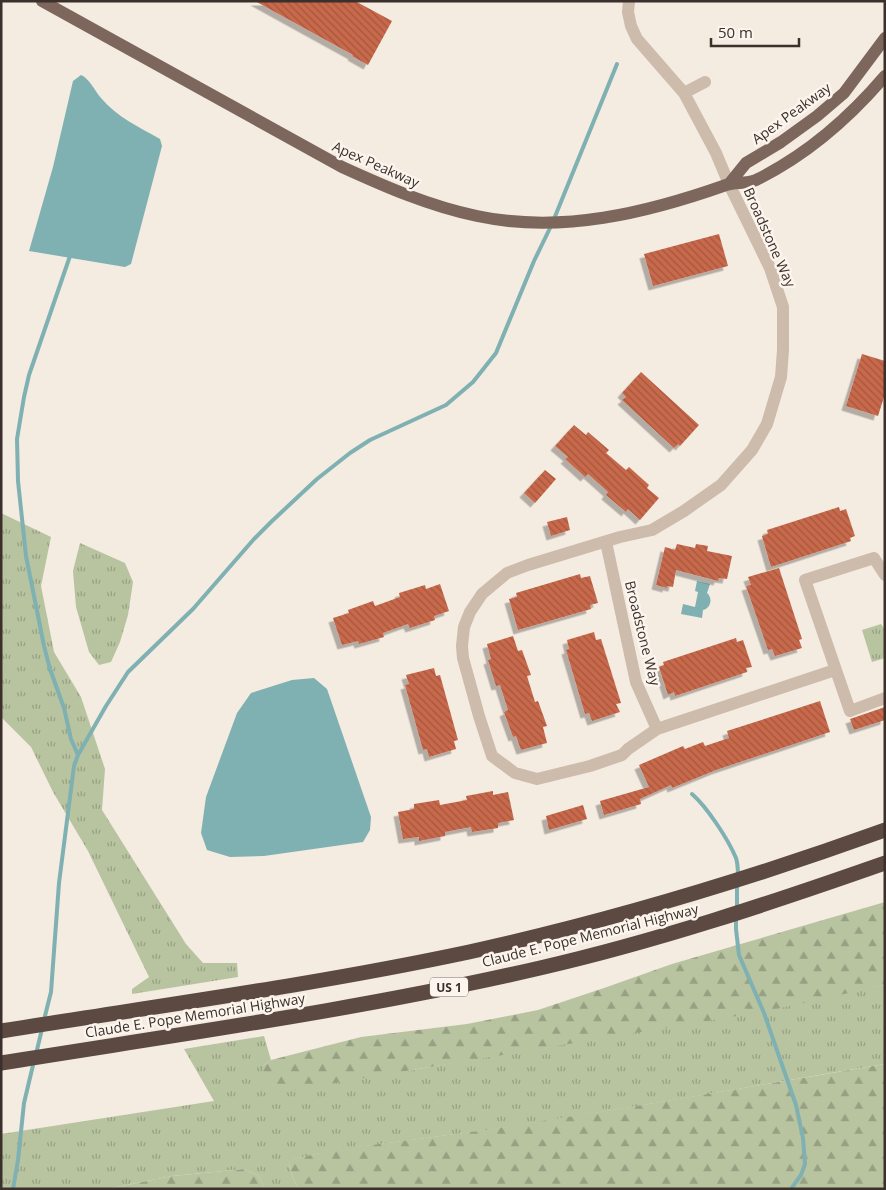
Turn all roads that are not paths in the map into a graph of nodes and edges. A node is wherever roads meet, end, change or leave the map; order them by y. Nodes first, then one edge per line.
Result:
1 (42, 1) edge
2 (628, 1) edge
3 (885, 38) edge
4 (885, 76) edge
5 (705, 82) dead end
6 (684, 93) junction
7 (729, 184) junction
8 (606, 542) junction
9 (885, 575) edge
10 (835, 670) junction
11 (885, 698) edge
12 (657, 729) junction
13 (885, 830) edge
14 (885, 863) edge
15 (1, 1031) edge
16 (1, 1063) edge

1 - 7 main road, Apex Peakway
2 - 6 street, Broadstone Way
3 - 7 main road, Apex Peakway
4 - 7 main road, Apex Peakway
5 - 6 street
6 - 7 street, Broadstone Way
7 - 8 street, Broadstone Way
8 - 12 street, Broadstone Way
8 - 12 street, Broadstone Way
9 - 10 street
10 - 11 street
10 - 12 street, Broadstone Way
13 - 15 highway, Claude E. Pope Memorial Highway / US 1
14 - 16 highway, Claude E. Pope Memorial Highway / US 1

